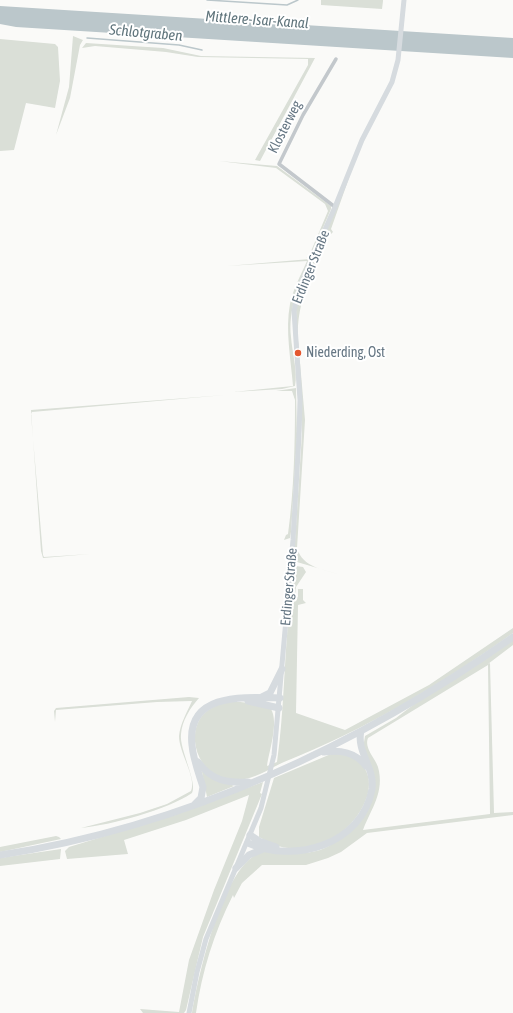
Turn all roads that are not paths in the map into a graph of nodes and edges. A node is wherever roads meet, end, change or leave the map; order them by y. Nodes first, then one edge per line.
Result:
1 (402, 1) edge
2 (336, 59) dead end
3 (335, 207) junction
4 (513, 637) edge
5 (282, 669) junction
6 (232, 698) junction
7 (260, 698) junction
8 (280, 698) junction
9 (279, 708) junction
10 (361, 731) junction
11 (318, 753) junction
12 (194, 758) junction
13 (369, 769) junction
14 (254, 781) junction
15 (193, 805) junction
16 (249, 839) junction
17 (263, 849) junction
18 (290, 851) junction
19 (0, 856) edge
20 (236, 868) junction
21 (189, 1013) edge

1 - 3 street, Erdinger Straße
2 - 3 street, Klosterweg
3 - 5 street, Erdinger Straße
4 - 10 highway
5 - 7 highway
5 - 8 street, Erdinger Straße
6 - 7 highway
6 - 9 highway
6 - 12 highway
7 - 8 highway
8 - 9 street, Erdinger Straße
9 - 16 street, Erdinger Straße
10 - 11 highway
10 - 13 highway
11 - 13 highway
11 - 14 highway
12 - 14 highway
12 - 15 highway
13 - 18 highway
14 - 15 highway
15 - 19 highway
16 - 17 highway
16 - 18 highway
16 - 20 street, Erdinger Straße
17 - 18 highway
17 - 20 highway
20 - 21 street, Erdinger Straße

